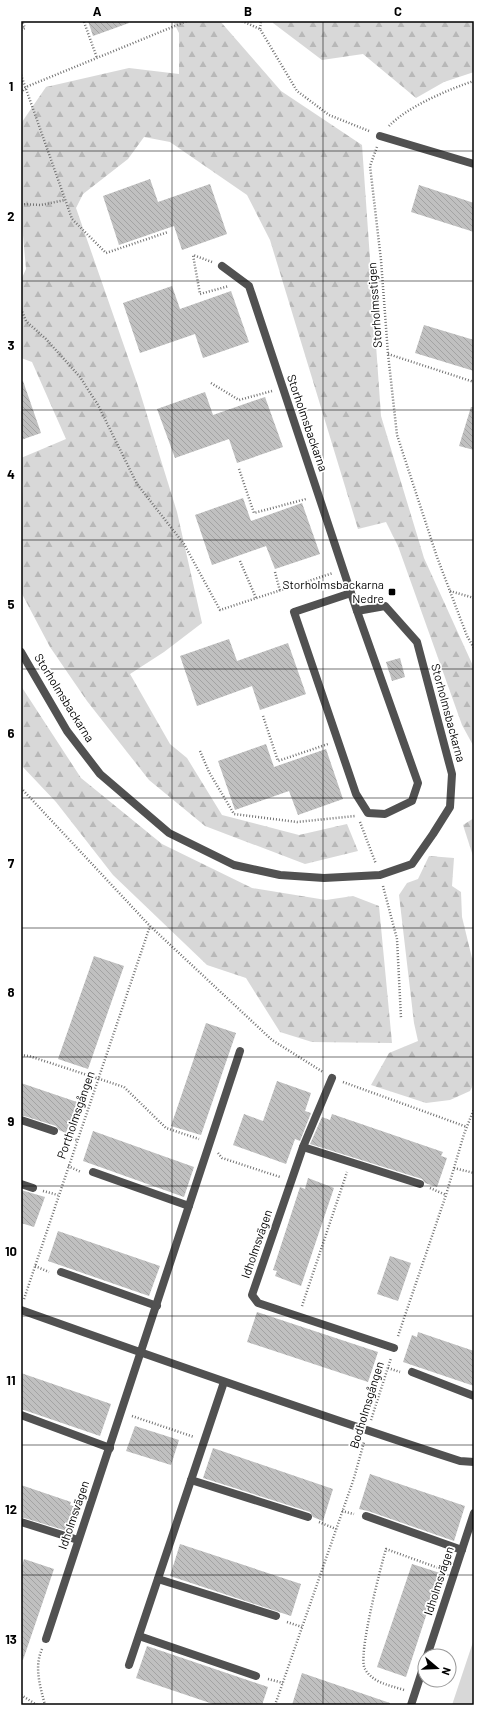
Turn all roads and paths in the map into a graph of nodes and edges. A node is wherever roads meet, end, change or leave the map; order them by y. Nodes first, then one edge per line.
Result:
1 (22, 21) edge
2 (187, 21) edge
3 (242, 21) edge
4 (261, 21) edge
5 (84, 22) dead end
6 (260, 29) junction
7 (21, 30) edge
8 (97, 58) junction
9 (21, 75) edge
10 (474, 81) edge
11 (26, 87) junction
12 (21, 93) edge
13 (380, 136) junction
14 (474, 164) edge
15 (65, 200) junction
16 (21, 204) edge
17 (168, 232) dead end
18 (222, 266) joint
19 (243, 282) junction
20 (21, 309) edge
21 (388, 354) junction
22 (474, 382) edge
23 (211, 383) dead end
24 (282, 388) junction
25 (239, 469) dead end
26 (318, 495) junction
27 (240, 561) dead end
28 (343, 569) junction
29 (275, 572) dead end
30 (280, 591) junction
31 (450, 591) junction
32 (351, 593) junction
33 (256, 598) junction
34 (474, 598) edge
35 (357, 611) junction
36 (474, 648) edge
37 (21, 652) edge
38 (263, 716) dead end
39 (338, 741) junction
40 (200, 752) dead end
41 (21, 788) edge
42 (380, 875) junction
43 (150, 926) junction
44 (401, 1018) dead end
45 (240, 1051) dead end
46 (21, 1055) edge
47 (332, 1078) junction
48 (99, 1079) junction
49 (474, 1109) edge
50 (21, 1120) edge
51 (467, 1128) junction
52 (54, 1131) dead end
53 (210, 1143) junction
54 (303, 1146) junction
55 (454, 1168) junction
56 (348, 1170) dead end
57 (94, 1172) dead end
58 (474, 1173) edge
59 (291, 1181) junction
60 (21, 1184) edge
61 (420, 1184) joint
62 (33, 1188) dead end
63 (446, 1195) junction
64 (189, 1206) junction
65 (61, 1272) dead end
66 (22, 1306) edge
67 (156, 1306) junction
68 (299, 1315) junction
69 (394, 1348) junction
70 (141, 1353) junction
71 (412, 1372) dead end
72 (224, 1382) junction
73 (474, 1396) edge
74 (122, 1413) junction
75 (21, 1415) edge
76 (368, 1431) junction
77 (204, 1440) junction
78 (110, 1448) junction
79 (474, 1462) edge
80 (191, 1480) junction
81 (474, 1513) edge
82 (366, 1516) dead end
83 (308, 1517) joint
84 (21, 1522) edge
85 (336, 1529) junction
86 (78, 1540) junction
87 (462, 1550) junction
88 (447, 1571) dead end
89 (158, 1579) junction
90 (276, 1616) joint
91 (302, 1627) junction
92 (139, 1636) junction
93 (46, 1639) joint
94 (430, 1648) edge
95 (129, 1665) dead end
96 (256, 1676) dead end
97 (408, 1686) dead end
98 (417, 1687) edge
99 (21, 1695) edge
100 (37, 1705) edge
101 (45, 1705) edge
102 (275, 1705) edge
103 (411, 1705) edge

1 - 7 path
2 - 8 path
3 - 6 path
4 - 6 path
5 - 8 path
6 - 13 path
8 - 11 path
9 - 11 path
10 - 13 path
11 - 12 path
11 - 15 path
13 - 14 street
13 - 21 path, Storholmsstigen
15 - 16 path
15 - 17 path
18 - 19 street, Storholmsbackarna
18 - 19 path
19 - 24 street, Storholmsbackarna
20 - 33 path
21 - 22 path
21 - 31 path, Storholmsstigen
23 - 24 path
24 - 26 street, Storholmsbackarna
25 - 26 path
26 - 28 street, Storholmsbackarna
27 - 33 path
28 - 30 path
28 - 32 street, Storholmsbackarna
29 - 30 path
30 - 33 path
31 - 34 path
31 - 36 path, Storholmsstigen
32 - 35 street, Storholmsbackarna
32 - 39 street
35 - 39 street
35 - 42 street, Storholmsbackarna
37 - 42 street, Storholmsbackarna
38 - 39 path
40 - 42 path
41 - 43 path
42 - 44 path
43 - 47 path
43 - 48 path, Portholmsgången
45 - 53 street, Idholmsvägen
46 - 48 path
47 - 51 path
47 - 54 street, Idholmsvägen
48 - 53 path
48 - 66 path, Portholmsgången
49 - 51 path, Bodholmsgången
50 - 52 street
51 - 55 path, Bodholmsgången
53 - 59 path
53 - 64 street, Idholmsvägen
54 - 59 street, Idholmsvägen
54 - 61 street
55 - 58 path
55 - 63 path, Bodholmsgången
56 - 68 path
57 - 64 street
59 - 68 street, Idholmsvägen
60 - 62 street
61 - 63 path
63 - 69 path, Bodholmsgången
64 - 67 street, Idholmsvägen
65 - 67 street
66 - 70 street
67 - 70 street, Idholmsvägen
68 - 69 street, Idholmsvägen
69 - 76 path, Bodholmsgången
70 - 72 street
70 - 74 street, Idholmsvägen
71 - 73 street
72 - 76 street
72 - 77 street
74 - 77 path
74 - 78 street, Idholmsvägen
75 - 78 street
76 - 79 street
76 - 85 path, Bodholmsgången
77 - 80 street
78 - 86 street, Idholmsvägen
80 - 83 street
80 - 89 street
81 - 87 street, Idholmsvägen
82 - 87 street
83 - 85 path
84 - 86 street
85 - 91 path, Bodholmsgången
86 - 93 street, Idholmsvägen
87 - 94 street, Idholmsvägen
88 - 97 path
89 - 90 street
89 - 92 street
90 - 91 path
91 - 102 path, Bodholmsgången
92 - 95 street
92 - 96 street
93 - 101 path
98 - 103 street
99 - 100 path

